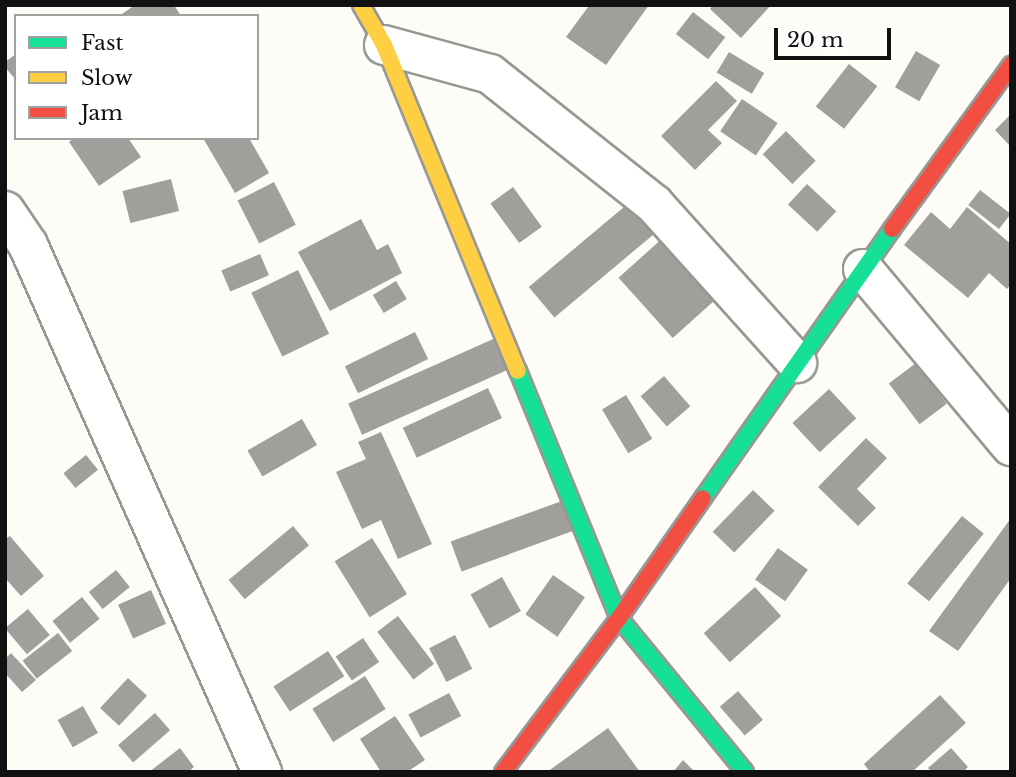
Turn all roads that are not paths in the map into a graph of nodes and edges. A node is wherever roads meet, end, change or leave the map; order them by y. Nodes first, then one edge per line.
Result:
1 (361, 5) edge
2 (384, 45) junction
3 (1011, 65) edge
4 (5, 211) edge
5 (17, 256) edge
6 (863, 269) junction
7 (797, 363) junction
8 (1011, 446) edge
9 (619, 618) junction
10 (262, 772) edge
11 (503, 772) edge
12 (745, 772) edge

1 - 2 street
2 - 7 street
2 - 9 street
3 - 6 street
4 - 5 street
5 - 10 street
6 - 7 street
6 - 8 street
7 - 9 street
9 - 11 street
9 - 12 street

